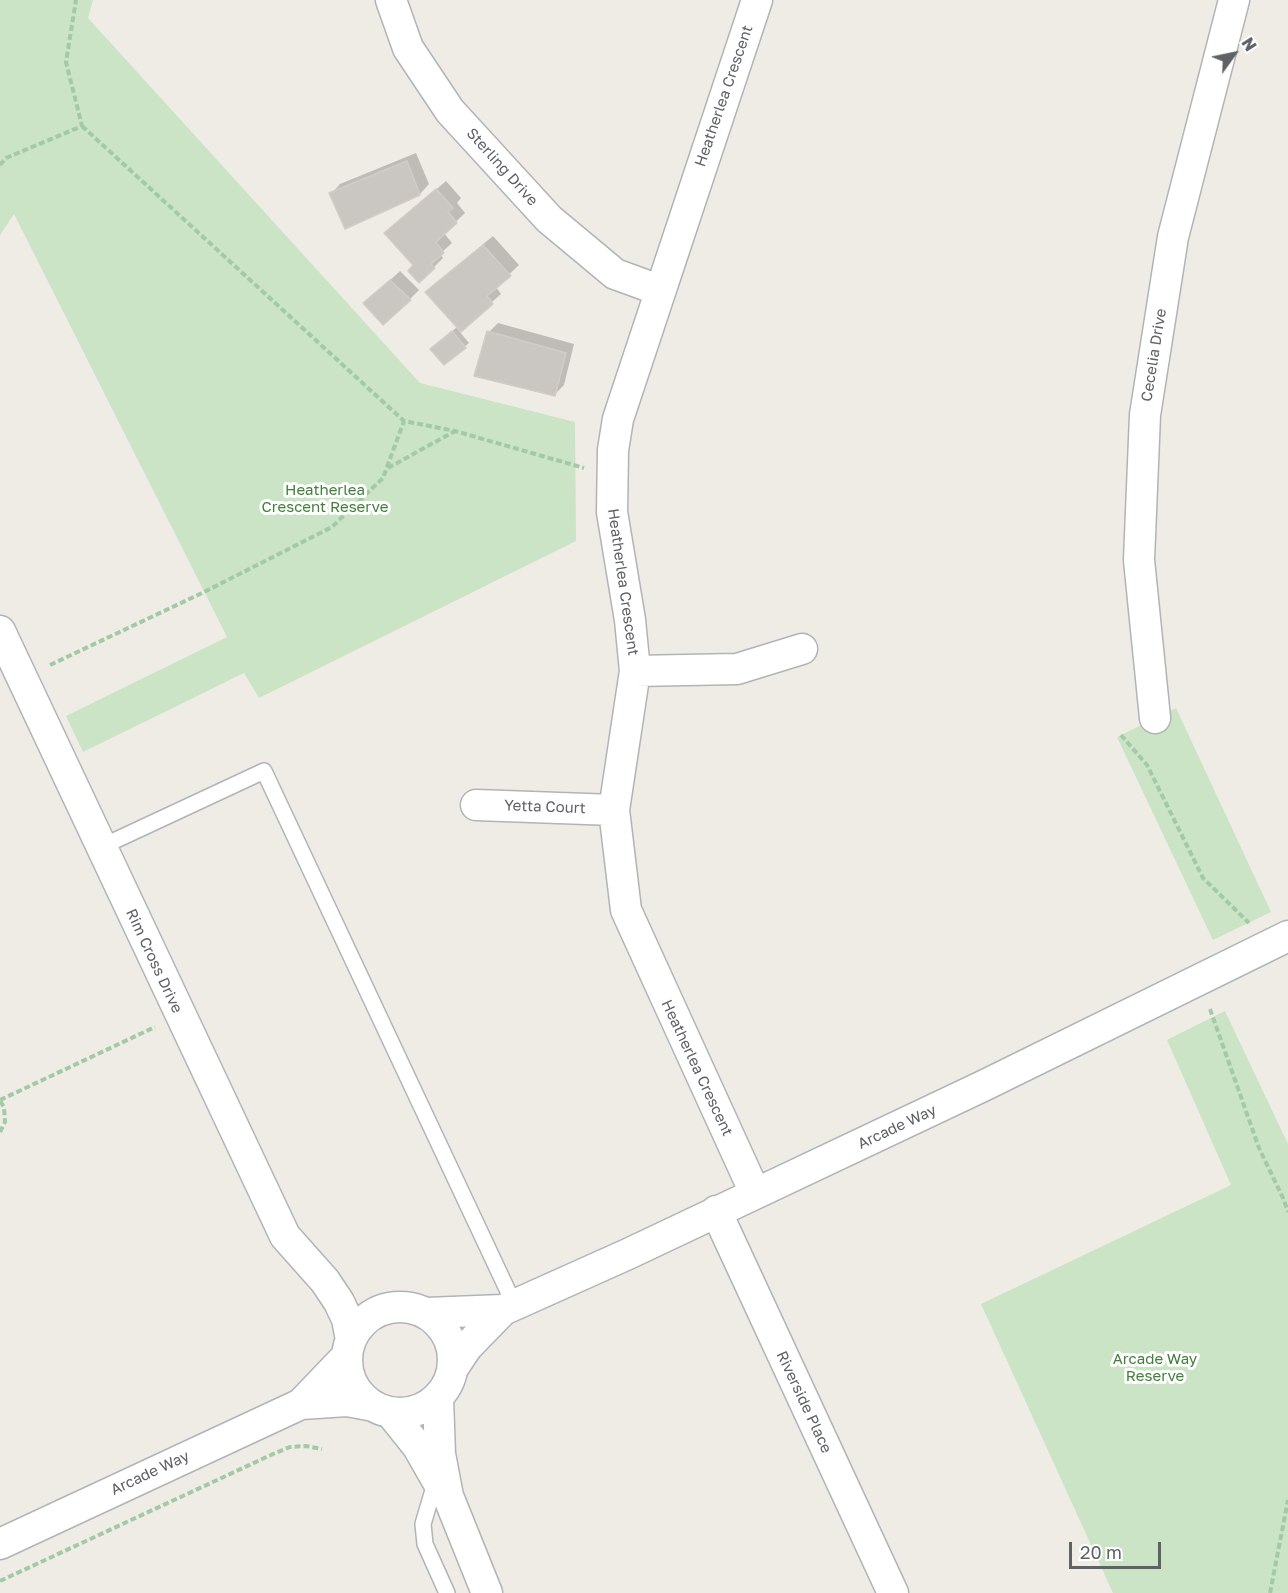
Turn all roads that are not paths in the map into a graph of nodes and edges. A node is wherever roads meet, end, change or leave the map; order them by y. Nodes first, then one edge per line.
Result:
1 (391, 0) edge
2 (757, 0) edge
3 (1234, 0) edge
4 (659, 290) junction
5 (0, 631) edge
6 (802, 650) dead end
7 (635, 671) junction
8 (9, 674) edge
9 (1155, 718) dead end
10 (476, 805) dead end
11 (614, 810) junction
12 (101, 848) junction
13 (1288, 936) edge
14 (755, 1193) junction
15 (716, 1211) junction
16 (325, 1281) junction
17 (396, 1307) junction
18 (508, 1307) junction
19 (426, 1313) junction
20 (349, 1348) junction
21 (453, 1368) junction
22 (438, 1398) junction
23 (301, 1404) junction
24 (382, 1409) junction
25 (442, 1488) junction
26 (0, 1544) edge
27 (447, 1593) edge
28 (487, 1593) edge
29 (893, 1593) edge

1 - 4 street, Sterling Drive
2 - 4 street, Heatherlea Crescent
3 - 9 street, Cecelia Drive
4 - 7 street, Heatherlea Crescent
5 - 8 street, Rim Cross Drive
6 - 7 street
7 - 11 street, Heatherlea Crescent
8 - 12 street, Rim Cross Drive
10 - 11 street, Yetta Court
11 - 14 street, Heatherlea Crescent
12 - 16 street, Rim Cross Drive
12 - 18 lane
13 - 14 street, Arcade Way
14 - 15 street, Arcade Way
15 - 18 street, Arcade Way
15 - 29 street, Riverside Place
16 - 17 street, Rim Cross Drive
16 - 20 street, Rim Cross Drive
17 - 19 street
17 - 20 street
18 - 19 street, Arcade Way
18 - 21 street, Arcade Way
19 - 21 street
20 - 23 street, Arcade Way
20 - 24 street
21 - 22 street
22 - 24 street
22 - 25 street
23 - 24 street, Arcade Way
23 - 26 street, Arcade Way
24 - 25 street
25 - 27 lane
25 - 28 street

